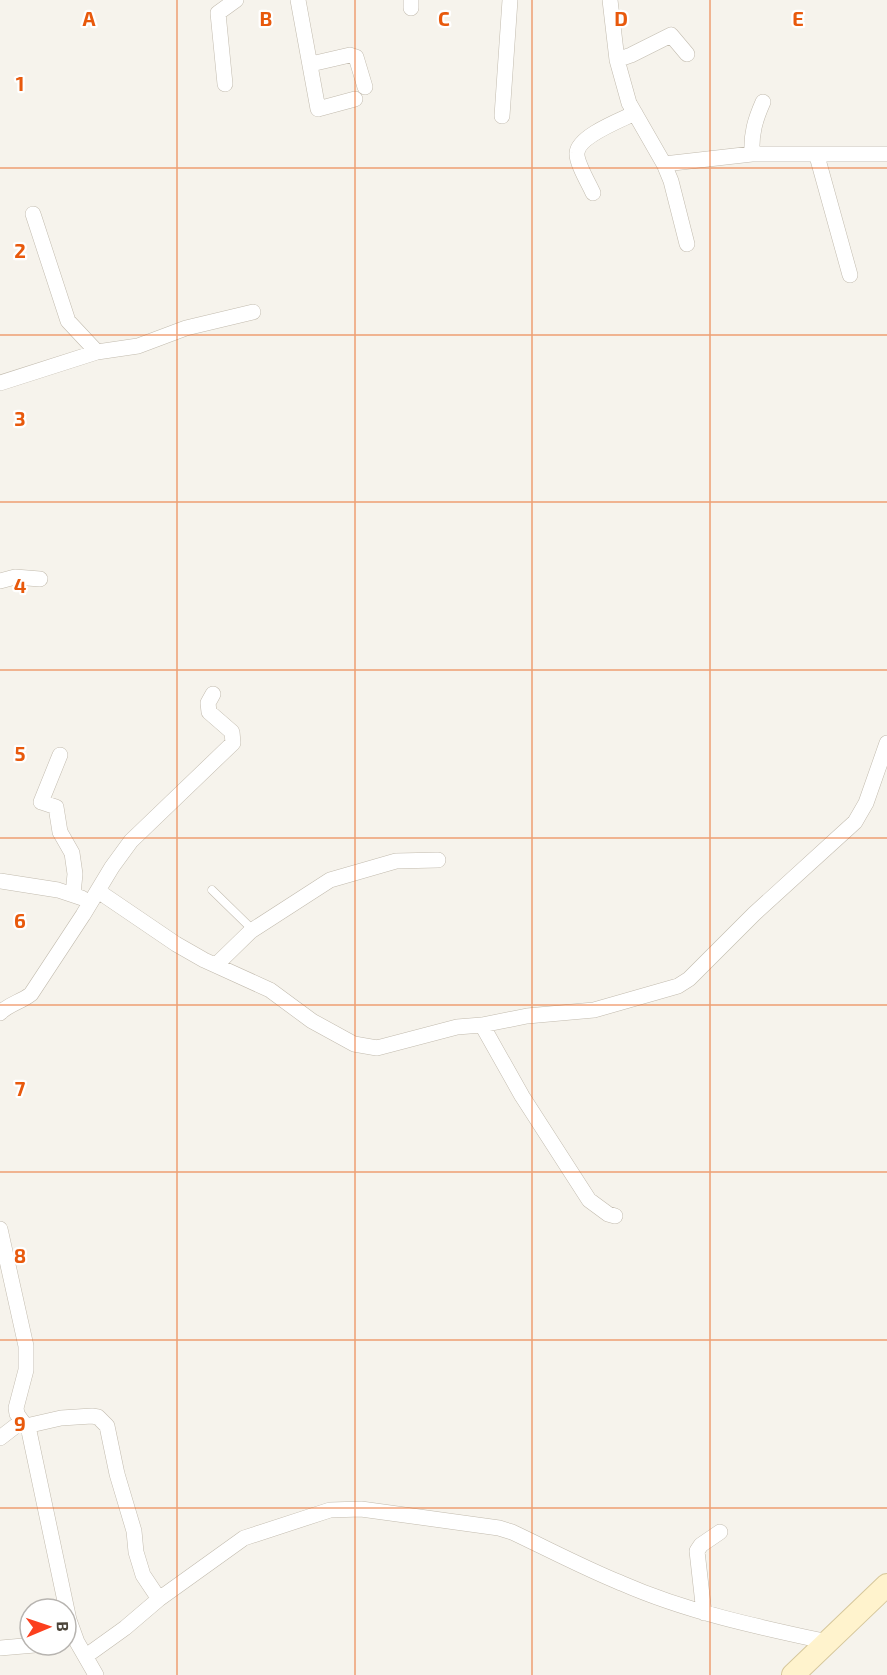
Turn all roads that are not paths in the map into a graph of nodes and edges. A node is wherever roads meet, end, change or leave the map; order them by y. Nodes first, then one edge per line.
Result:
1 (236, 0) edge
2 (298, 0) edge
3 (510, 0) edge
4 (610, 0) edge
5 (687, 54) dead end
6 (617, 60) junction
7 (311, 64) junction
8 (225, 84) dead end
9 (365, 87) dead end
10 (355, 99) dead end
11 (763, 102) dead end
12 (635, 113) junction
13 (502, 116) dead end
14 (752, 154) junction
15 (887, 154) edge
16 (817, 156) junction
17 (664, 164) junction
18 (593, 193) dead end
19 (33, 214) dead end
20 (687, 244) dead end
21 (850, 275) dead end
22 (253, 312) dead end
23 (97, 352) junction
24 (0, 383) edge
25 (39, 579) dead end
26 (0, 581) edge
27 (213, 694) dead end
28 (887, 742) edge
29 (60, 755) dead end
30 (438, 860) dead end
31 (0, 881) edge
32 (212, 890) dead end
33 (73, 894) junction
34 (94, 896) junction
35 (253, 930) junction
36 (216, 966) junction
37 (2, 1007) edge
38 (482, 1025) junction
39 (615, 1216) dead end
40 (0, 1232) edge
41 (24, 1423) junction
42 (0, 1438) edge
43 (720, 1532) dead end
44 (887, 1585) edge
45 (64, 1597) edge
46 (159, 1599) junction
47 (704, 1613) junction
48 (828, 1642) junction
49 (18, 1646) edge
50 (0, 1648) edge
51 (78, 1648) edge
52 (86, 1656) junction
53 (96, 1675) edge
54 (793, 1675) edge

1 - 8 street
2 - 7 street
3 - 13 street
4 - 6 street
5 - 6 street
6 - 12 street
7 - 9 street
7 - 10 street
11 - 14 street
12 - 17 street
12 - 18 street
14 - 16 street
14 - 17 street
15 - 16 street
16 - 21 street
17 - 20 street
19 - 23 street
22 - 23 street
23 - 24 street
25 - 26 street
27 - 34 street
28 - 38 street
29 - 33 street
30 - 35 street
31 - 33 street
32 - 35 lane
33 - 34 street
34 - 36 street
34 - 37 street
35 - 36 street
36 - 38 street
38 - 39 street
40 - 41 street
41 - 42 street
41 - 45 street
41 - 46 street
43 - 47 street
44 - 48 street
46 - 47 street
46 - 52 street
47 - 48 street
48 - 54 street
49 - 50 street
51 - 52 street
52 - 53 street

